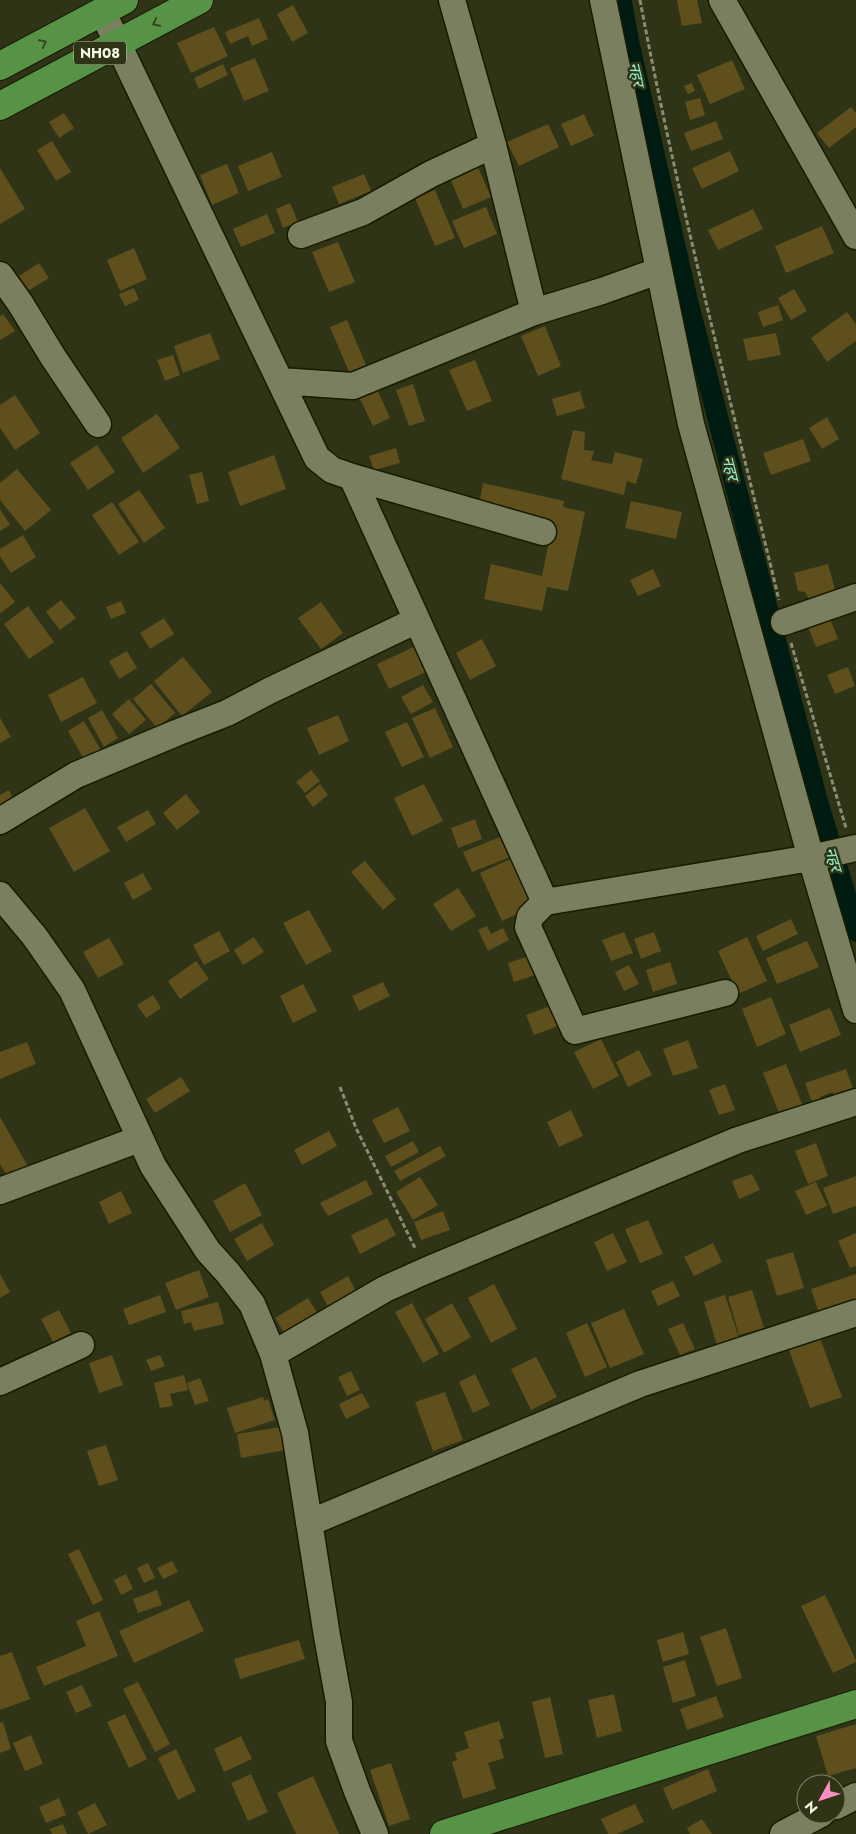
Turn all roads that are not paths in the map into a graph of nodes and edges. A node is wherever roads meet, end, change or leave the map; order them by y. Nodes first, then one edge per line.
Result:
1 (199, 0) edge
2 (452, 0) edge
3 (603, 0) edge
4 (722, 0) edge
5 (113, 6) edge
6 (118, 44) junction
7 (0, 66) edge
8 (0, 106) edge
9 (493, 145) junction
10 (301, 235) dead end
11 (856, 236) edge
12 (658, 271) junction
13 (0, 275) edge
14 (534, 312) junction
15 (280, 381) junction
16 (98, 424) dead end
17 (352, 477) junction
18 (543, 532) dead end
19 (856, 597) edge
20 (417, 620) junction
21 (784, 622) road end
22 (0, 821) edge
23 (854, 848) edge
24 (811, 858) junction
25 (0, 895) edge
26 (545, 902) junction
27 (725, 993) dead end
28 (856, 1010) edge
29 (856, 1102) edge
30 (139, 1139) junction
31 (0, 1191) edge
32 (856, 1313) edge
33 (81, 1345) dead end
34 (273, 1354) junction
35 (0, 1382) edge
36 (309, 1524) junction
37 (856, 1704) edge
38 (802, 1824) edge
39 (375, 1834) edge
40 (444, 1834) edge
41 (783, 1834) edge

1 -> 6 main road, NH08
2 - 9 street
3 - 12 street
4 - 11 street
5 - 6 street
7 -> 5 main road, NH08
6 - 8 main road, NH08
6 - 15 street
9 - 10 street
9 - 14 street
12 - 14 street
12 - 24 street
13 - 16 street
14 - 15 street
15 - 17 street
17 - 18 street
17 - 20 street
19 - 21 street
20 - 22 street
20 - 26 street
23 - 24 street
24 - 26 street
24 - 28 street
25 - 30 street
26 - 27 street
29 - 34 street
30 - 31 street
30 - 34 street
32 - 36 street
33 - 35 street
34 - 36 street
36 - 39 street
37 - 40 main road
38 - 41 street

